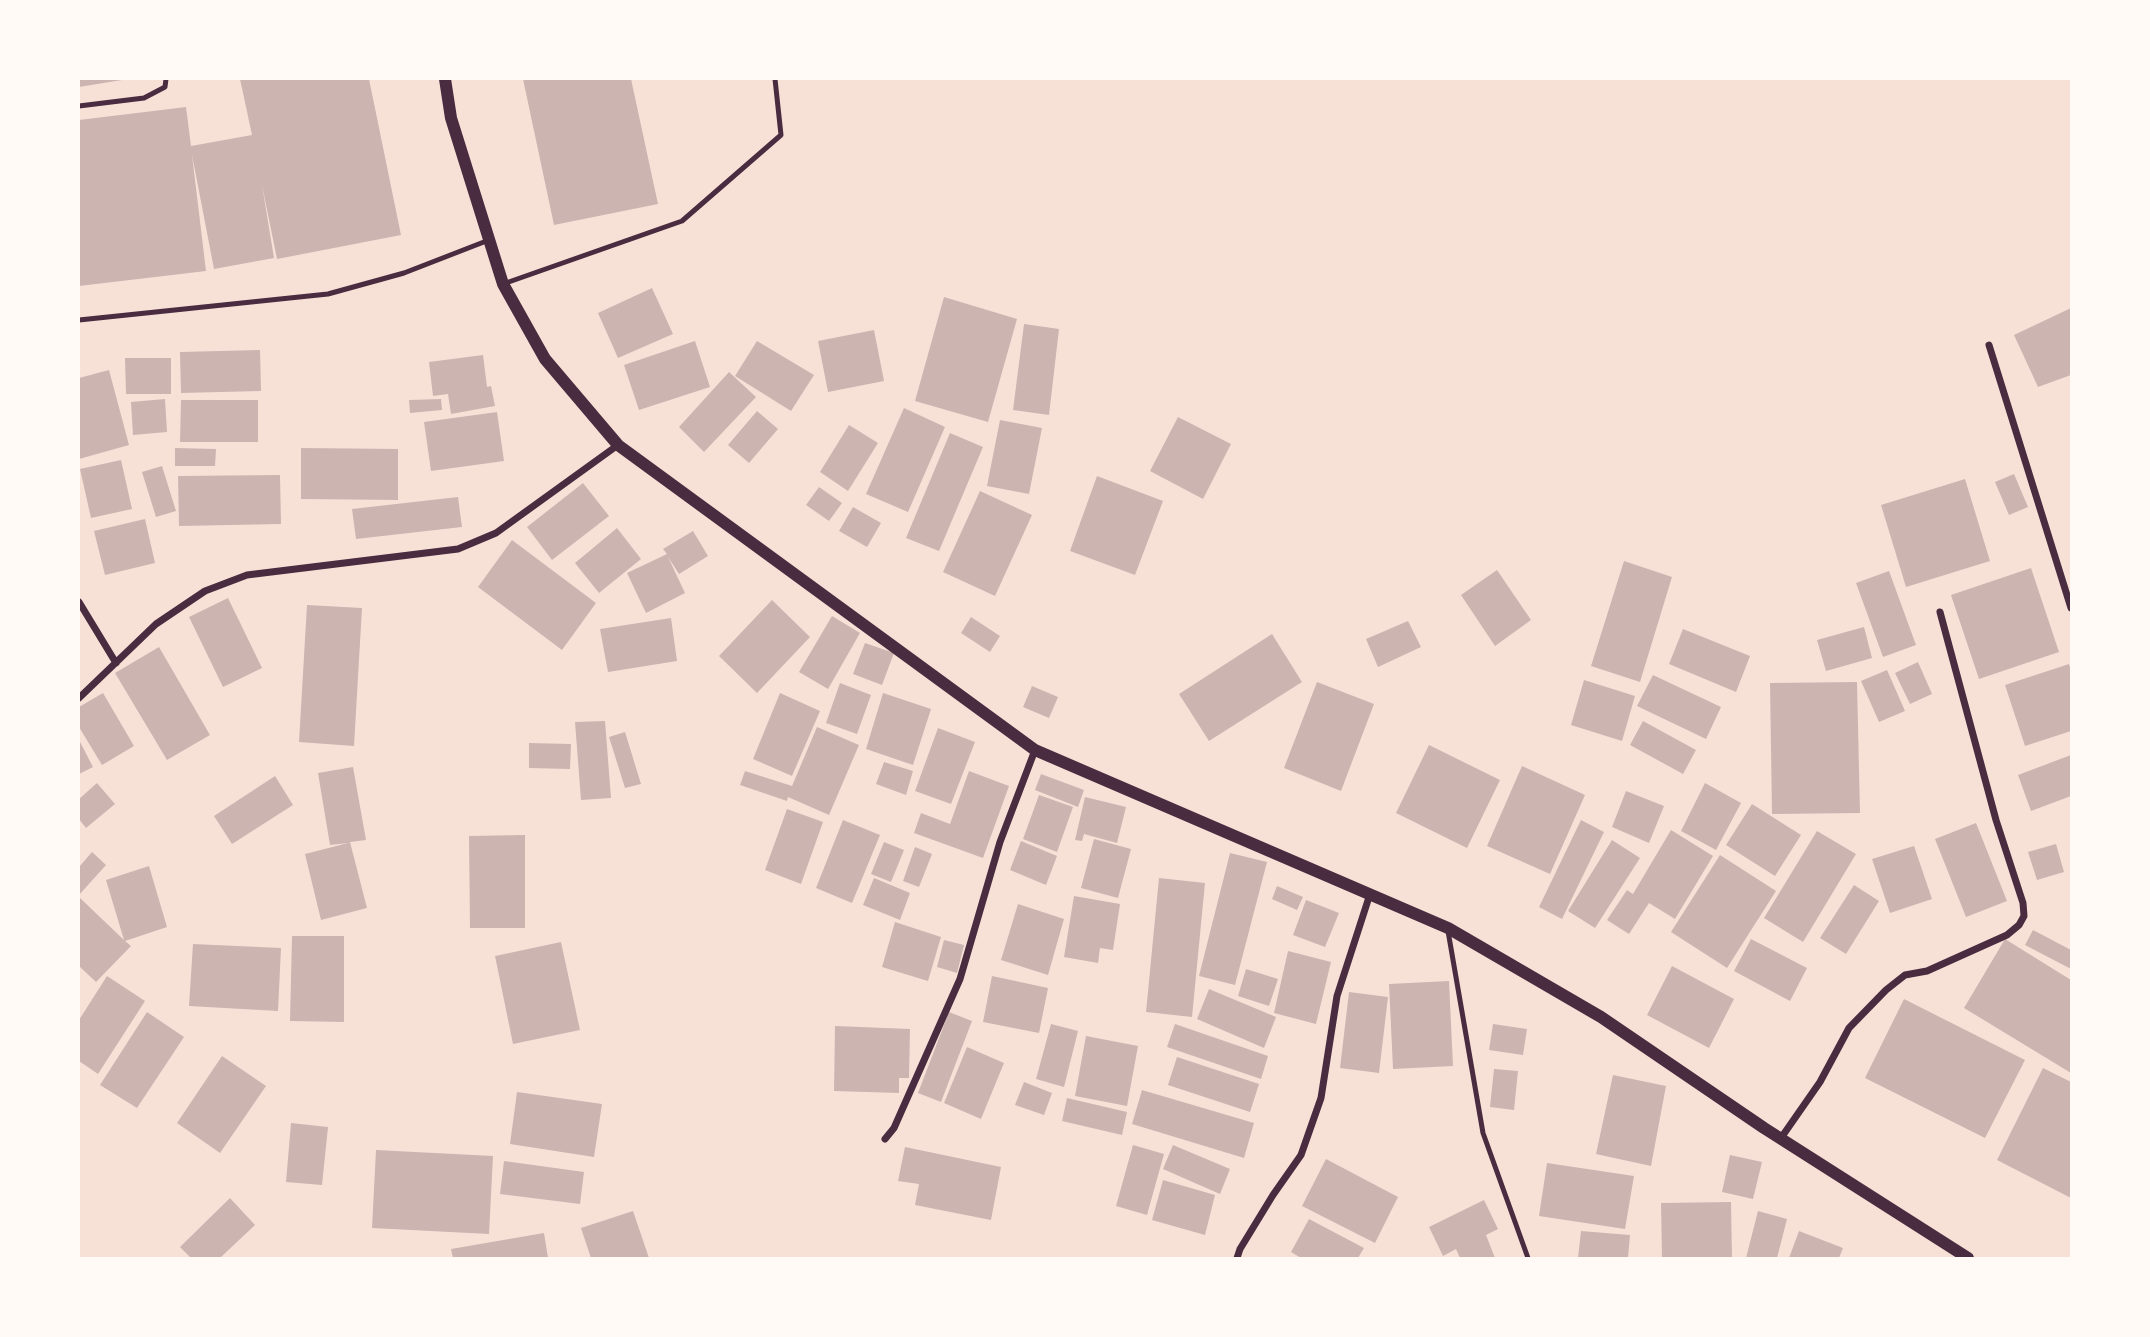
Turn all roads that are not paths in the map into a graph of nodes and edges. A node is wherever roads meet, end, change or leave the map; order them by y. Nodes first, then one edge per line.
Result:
1 (166, 79) edge
2 (445, 79) edge
3 (775, 79) edge
4 (79, 106) edge
5 (489, 240) junction
6 (503, 284) junction
7 (79, 320) edge
8 (1989, 345) dead end
9 (618, 445) junction
10 (79, 602) edge
11 (2071, 608) edge
12 (1940, 612) dead end
13 (116, 663) junction
14 (79, 698) edge
15 (1035, 750) junction
16 (1370, 894) junction
17 (1448, 928) junction
18 (1781, 1138) junction
19 (885, 1139) dead end
20 (1237, 1258) edge
21 (1528, 1258) edge
22 (1968, 1258) edge

1 - 4 lane
2 - 5 street
3 - 6 lane
5 - 6 street
5 - 7 lane
6 - 9 street
8 - 11 street
9 - 13 street
9 - 15 street
10 - 13 street
12 - 18 street
13 - 14 street
15 - 16 street
15 - 19 street
16 - 17 street
16 - 20 street
17 - 18 street
17 - 21 lane
18 - 22 street

